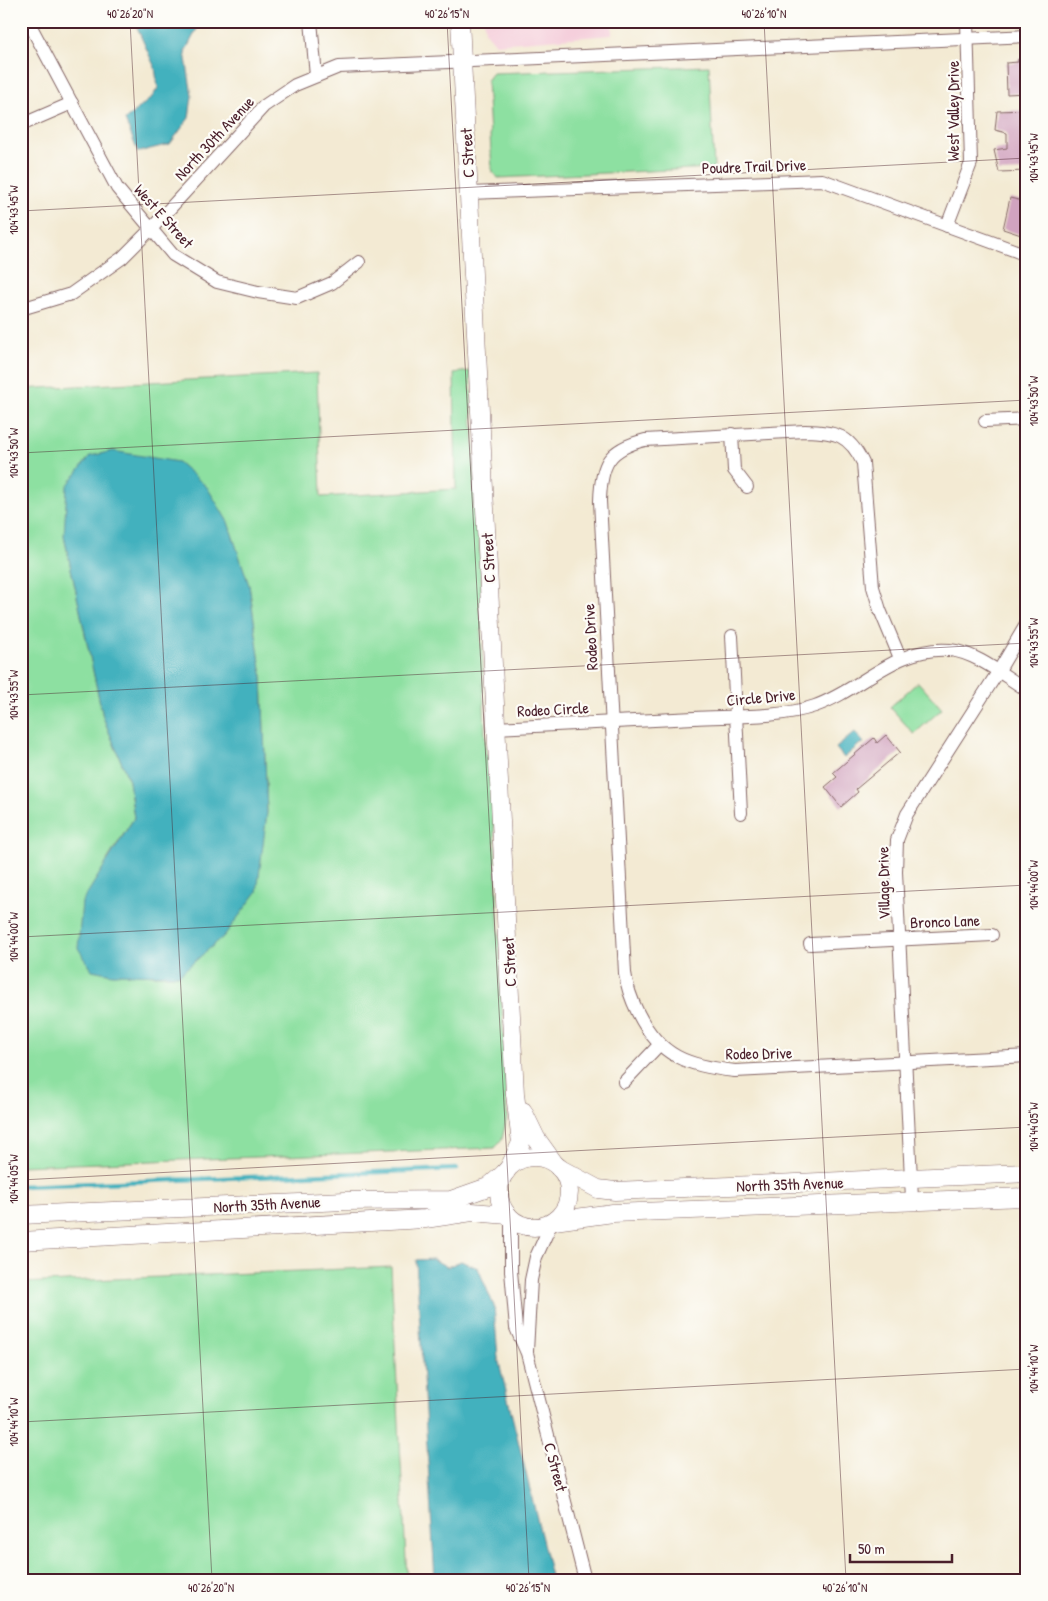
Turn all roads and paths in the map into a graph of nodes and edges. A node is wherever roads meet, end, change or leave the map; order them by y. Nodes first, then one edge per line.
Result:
1 (28, 21) edge
2 (311, 21) edge
3 (460, 21) edge
4 (967, 21) edge
5 (1027, 36) edge
6 (968, 38) junction
7 (462, 61) junction
8 (316, 76) junction
9 (72, 103) junction
10 (21, 125) edge
11 (469, 193) junction
12 (947, 226) junction
13 (152, 228) junction
14 (1027, 255) edge
15 (359, 262) dead end
16 (21, 309) edge
17 (1027, 418) edge
18 (985, 421) dead end
19 (732, 434) junction
20 (747, 487) dead end
21 (1027, 623) edge
22 (732, 636) dead end
23 (900, 658) junction
24 (998, 672) junction
25 (1027, 690) edge
26 (737, 716) junction
27 (611, 722) junction
28 (497, 728) junction
29 (741, 814) dead end
30 (992, 935) dead end
31 (900, 938) junction
32 (810, 944) dead end
33 (659, 1045) junction
34 (1027, 1056) edge
35 (906, 1063) junction
36 (624, 1082) dead end
37 (515, 1094) junction
38 (557, 1165) junction
39 (508, 1169) junction
40 (1027, 1173) edge
41 (912, 1179) junction
42 (1027, 1196) edge
43 (912, 1199) junction
44 (21, 1215) edge
45 (510, 1217) junction
46 (553, 1221) junction
47 (21, 1241) edge
48 (527, 1353) junction
49 (585, 1580) edge

1 - 9 street, West E Street
2 - 8 street
3 - 7 street, C Street
4 - 6 street, West Valley Drive
5 - 6 street, North 30th Avenue
6 - 7 street, North 30th Avenue
6 - 12 street, West Valley Drive
7 - 8 street, North 30th Avenue
7 - 11 street, C Street
8 - 13 street, North 30th Avenue
9 - 10 street
9 - 13 street, West E Street
11 - 12 street, Poudre Trail Drive
11 - 28 street, C Street
12 - 14 street, Poudre Trail Drive
13 - 15 street, West E Street
13 - 16 street, North 30th Avenue
17 - 18 street
19 - 20 street
19 - 23 street, Rodeo Drive
19 - 27 street, Rodeo Drive
21 - 24 street, Village Drive
22 - 26 street
23 - 24 street
23 - 26 street, Circle Drive
24 - 25 street
24 - 31 street, Village Drive
26 - 27 street, Circle Drive
26 - 29 street
27 - 28 street, Rodeo Circle
27 - 33 street, Rodeo Drive
28 - 37 street, C Street
30 - 31 street, Bronco Lane
31 - 32 street, Bronco Lane
31 - 35 street, Village Drive
33 - 35 street, Rodeo Drive
33 - 36 street
34 - 35 street, Rodeo Drive
35 - 41 street, Village Drive
37 - 38 street, C Street
37 - 39 street, C Street
38 - 39 street
38 - 41 street, North 35th Avenue
38 - 46 street
39 - 44 street, North 35th Avenue
39 - 45 street
40 - 41 street, North 35th Avenue
41 - 43 street, Village Drive
42 - 43 street, North 35th Avenue
43 - 46 street, North 35th Avenue
45 - 46 street
45 - 47 street, North 35th Avenue
45 - 48 street, C Street
46 - 48 street, C Street
48 - 49 street, C Street

